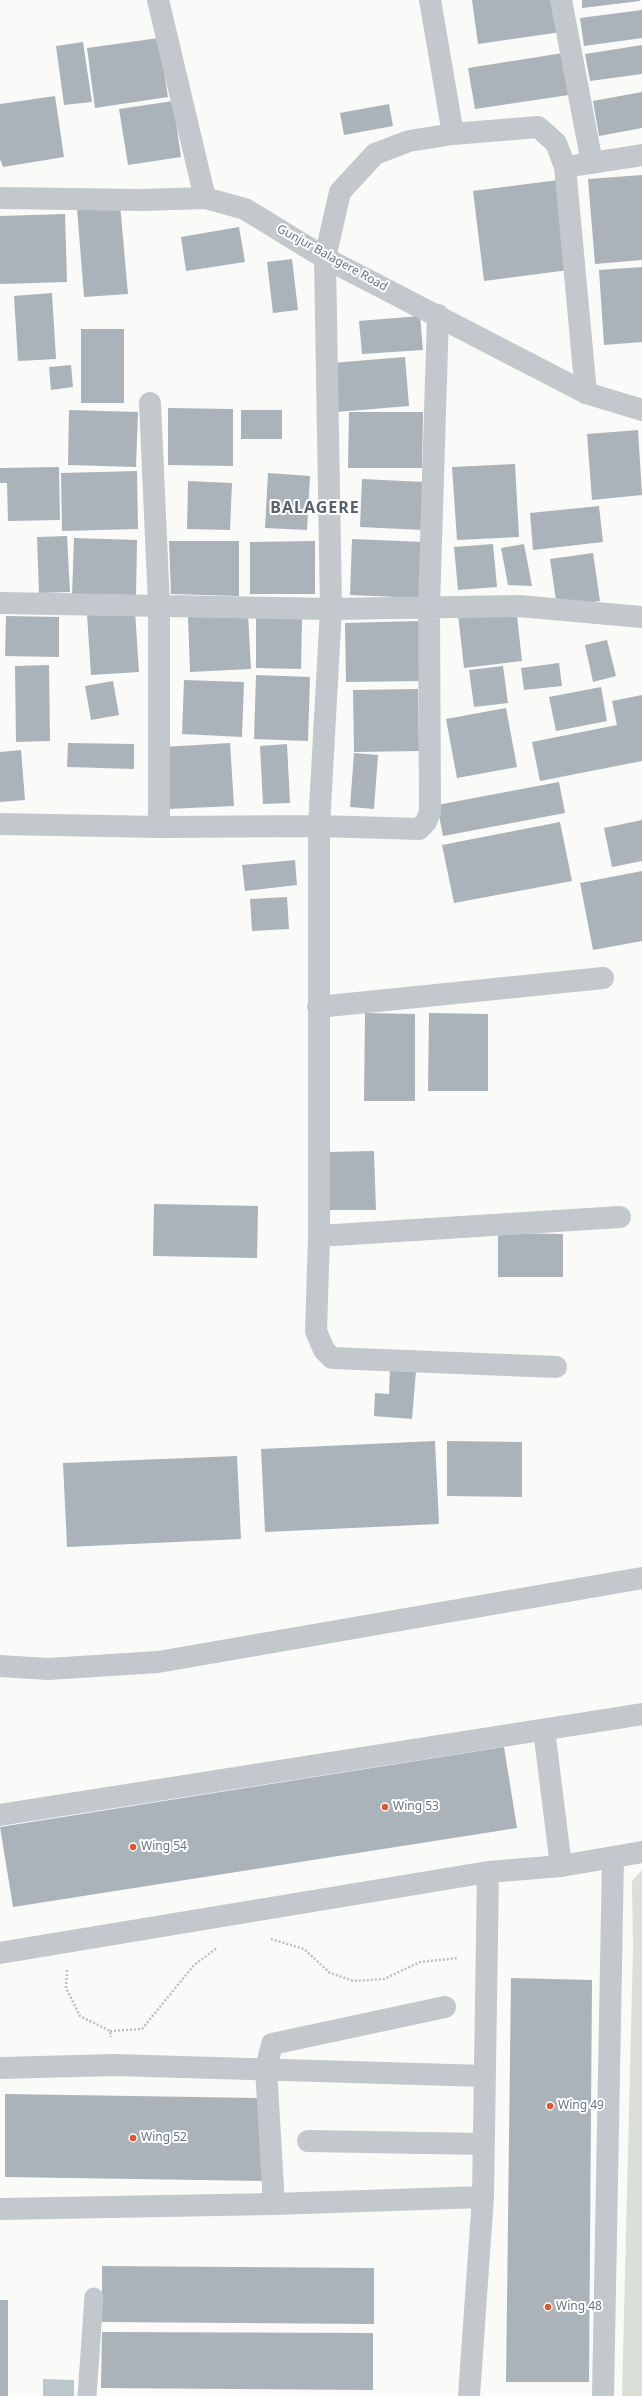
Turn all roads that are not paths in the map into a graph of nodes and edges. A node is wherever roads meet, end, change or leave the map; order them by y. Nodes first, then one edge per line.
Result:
1 (158, 0) edge
2 (430, 0) edge
3 (560, 0) edge
4 (453, 134) junction
5 (642, 155) edge
6 (592, 163) junction
7 (565, 167) junction
8 (0, 198) edge
9 (205, 198) junction
10 (326, 258) junction
11 (438, 315) junction
12 (586, 394) junction
13 (150, 403) dead end
14 (642, 410) edge
15 (0, 603) edge
16 (159, 605) junction
17 (429, 606) junction
18 (331, 609) junction
19 (642, 617) edge
20 (0, 824) edge
21 (319, 826) junction
22 (158, 827) junction
23 (603, 978) dead end
24 (318, 1007) junction
25 (620, 1217) dead end
26 (319, 1236) junction
27 (556, 1367) dead end
28 (642, 1578) edge
29 (0, 1666) edge
30 (642, 1714) edge
31 (544, 1730) junction
32 (0, 1815) edge
33 (642, 1852) edge
34 (613, 1858) junction
35 (561, 1866) junction
36 (488, 1872) junction
37 (0, 1953) edge
38 (445, 2007) dead end
39 (0, 2068) edge
40 (266, 2069) junction
41 (485, 2076) junction
42 (308, 2141) dead end
43 (484, 2144) junction
44 (483, 2197) junction
45 (274, 2204) junction
46 (0, 2209) edge
47 (94, 2297) dead end
48 (87, 2396) edge
49 (469, 2396) edge
50 (603, 2396) edge

1 - 9 street
2 - 4 street
3 - 6 street
4 - 7 street
4 - 10 street
5 - 6 street
6 - 7 street
7 - 12 street
8 - 9 street, Gunjur Balagere Road
9 - 10 street, Gunjur Balagere Road
10 - 11 street, Gunjur Balagere Road
10 - 18 street
11 - 12 street, Gunjur Balagere Road
11 - 17 street
12 - 14 street, Gunjur Balagere Road
13 - 16 street
15 - 16 street
16 - 18 street
16 - 22 street
17 - 18 street
17 - 19 street
17 - 21 street
18 - 21 street
20 - 22 street
21 - 22 street
21 - 24 street
23 - 24 street
24 - 26 street
25 - 26 street
26 - 27 street
28 - 29 street
30 - 31 street
31 - 32 street
31 - 35 street
33 - 34 street
34 - 35 street
34 - 50 street
35 - 36 street
36 - 37 street
36 - 41 street
38 - 40 street
39 - 40 street
40 - 41 street
40 - 45 street
41 - 43 street
42 - 43 street
43 - 44 street
44 - 45 street
44 - 49 street
45 - 46 street
47 - 48 lane

